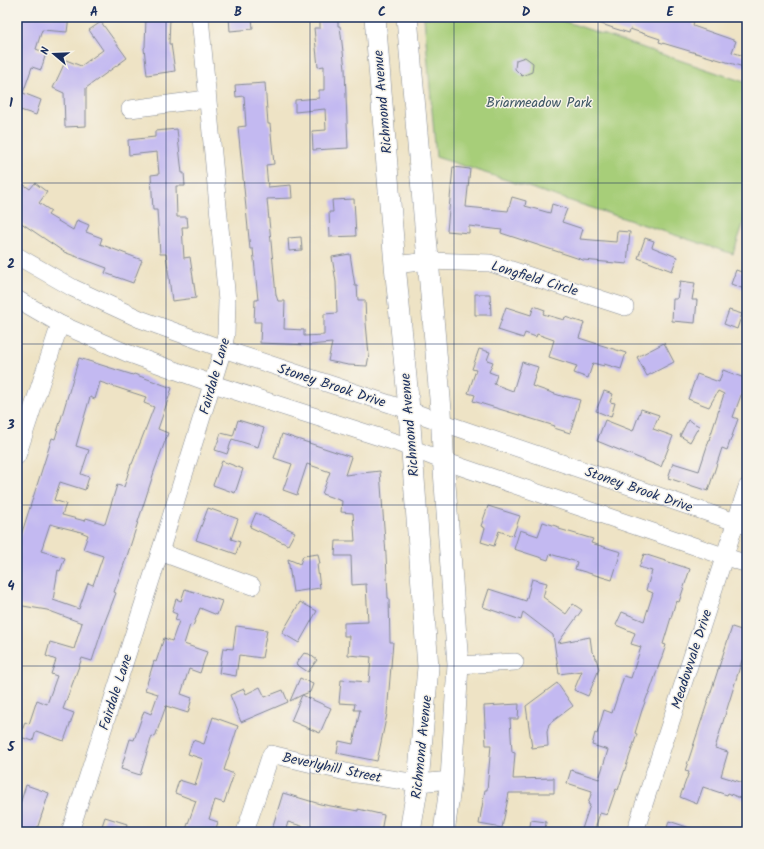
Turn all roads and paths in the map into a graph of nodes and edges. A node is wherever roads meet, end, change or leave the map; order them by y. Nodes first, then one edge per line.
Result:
1 (200, 17) edge
2 (375, 17) edge
3 (407, 17) edge
4 (206, 99) junction
5 (130, 109) dead end
6 (17, 256) edge
7 (428, 261) junction
8 (395, 264) junction
9 (17, 299) edge
10 (624, 307) dead end
11 (60, 324) junction
12 (223, 349) junction
13 (213, 384) junction
14 (408, 410) junction
15 (441, 422) junction
16 (411, 448) junction
17 (17, 456) edge
18 (444, 461) junction
19 (747, 487) edge
20 (741, 524) edge
21 (160, 552) junction
22 (724, 556) junction
23 (747, 564) edge
24 (252, 586) dead end
25 (516, 662) dead end
26 (458, 665) junction
27 (451, 780) junction
28 (418, 783) junction
29 (70, 832) edge
30 (245, 832) edge
31 (410, 832) edge
32 (444, 832) edge
33 (635, 832) edge

1 - 4 street, Fairdale Lane
2 - 8 main road, Richmond Avenue
3 - 7 main road
4 - 5 street
4 - 12 street, Fairdale Lane
6 - 12 street, Stoney Brook Drive
7 - 8 street, Longfield Circle
7 - 10 street, Longfield Circle
7 - 15 main road
8 - 14 main road, Richmond Avenue
9 - 11 street
11 - 13 street
11 - 17 street
12 - 13 street, Fairdale Lane
12 - 14 street, Stoney Brook Drive
13 - 16 street
13 - 21 street, Fairdale Lane
14 - 15 street, Stoney Brook Drive
14 - 16 main road, Richmond Avenue
15 - 18 main road
15 - 20 street, Stoney Brook Drive
16 - 18 street
16 - 28 main road, Richmond Avenue
18 - 22 street
18 - 26 main road
19 - 20 street, Meadowvale Drive
20 - 22 street, Meadowvale Drive
21 - 24 street
21 - 29 street, Fairdale Lane
22 - 23 street
22 - 33 street, Meadowvale Drive
25 - 26 street
26 - 27 main road
27 - 28 street, Beverlyhill Street
27 - 32 main road
28 - 30 street, Beverlyhill Street
28 - 31 main road, Richmond Avenue

